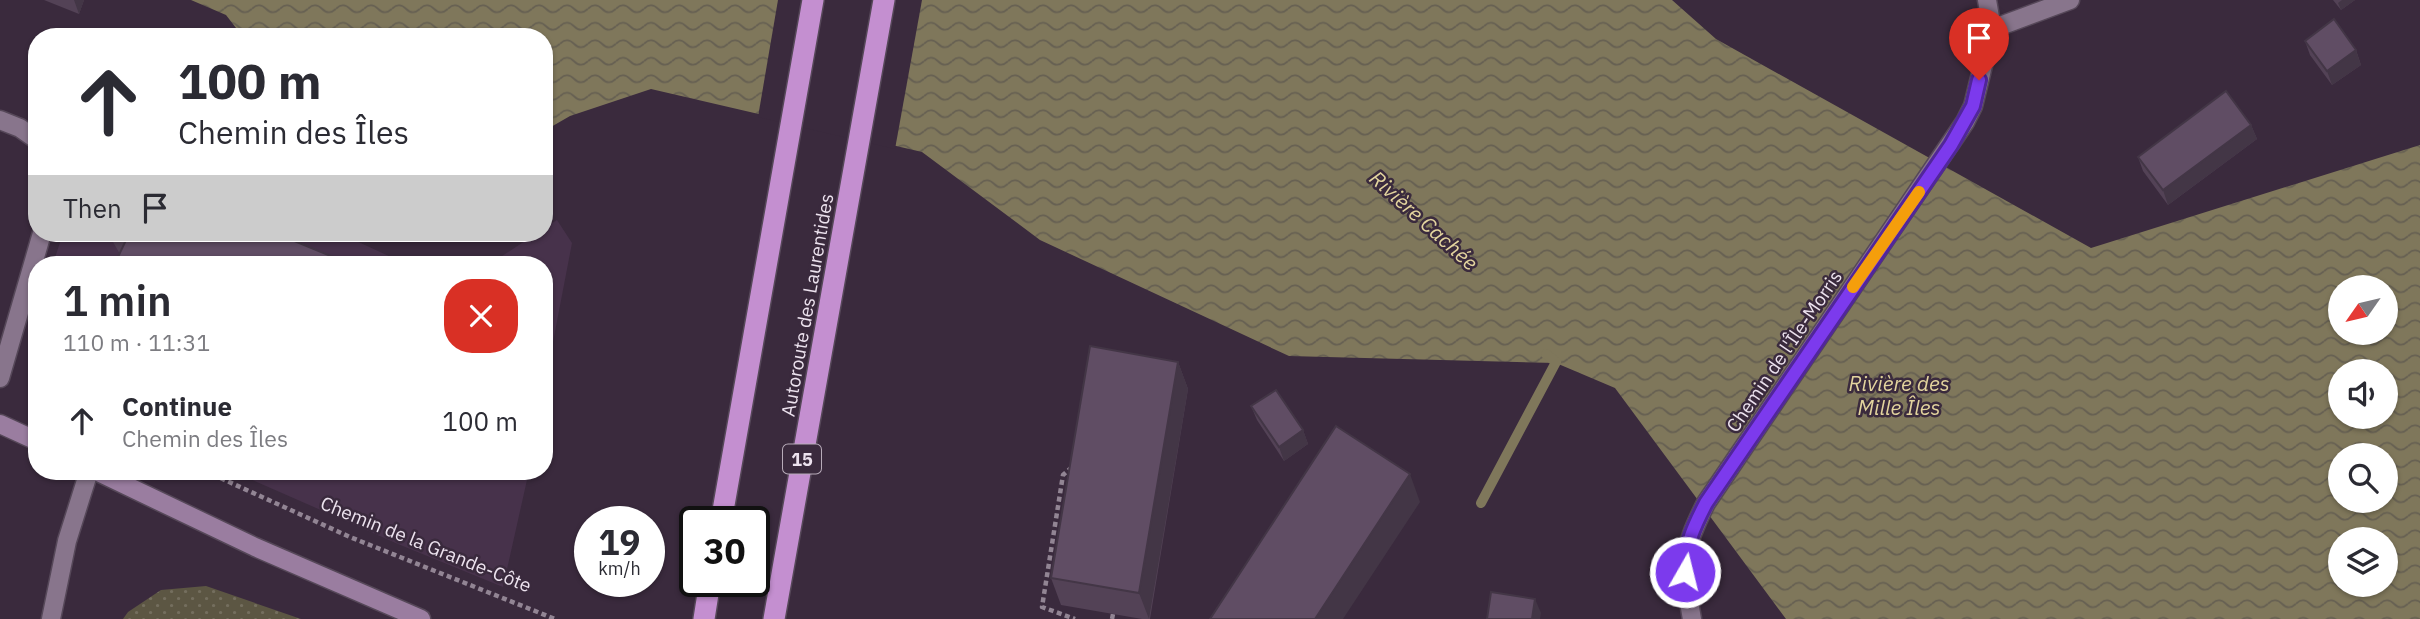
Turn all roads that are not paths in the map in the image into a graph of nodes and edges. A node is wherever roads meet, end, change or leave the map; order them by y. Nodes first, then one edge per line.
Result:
1 (813, 0) edge
2 (884, 0) edge
3 (1987, 0) edge
4 (2070, 0) edge
5 (1992, 29) junction
6 (0, 120) edge
7 (28, 134) edge
8 (28, 284) edge
9 (0, 378) edge
10 (0, 424) edge
11 (28, 437) edge
12 (86, 480) edge
13 (115, 480) edge
14 (724, 506) edge
15 (707, 597) edge
16 (51, 619) edge
17 (421, 619) edge
18 (704, 619) edge
19 (774, 619) edge
20 (1692, 619) edge

1 - 14 highway
2 - 19 highway, Autoroute des Laurentides / 15
3 - 5 street
4 - 5 street
5 - 20 street, Chemin de l'Île-Morris
6 - 7 street
8 - 9 street
10 - 11 main road
12 - 16 street
13 - 17 main road
15 - 18 highway

